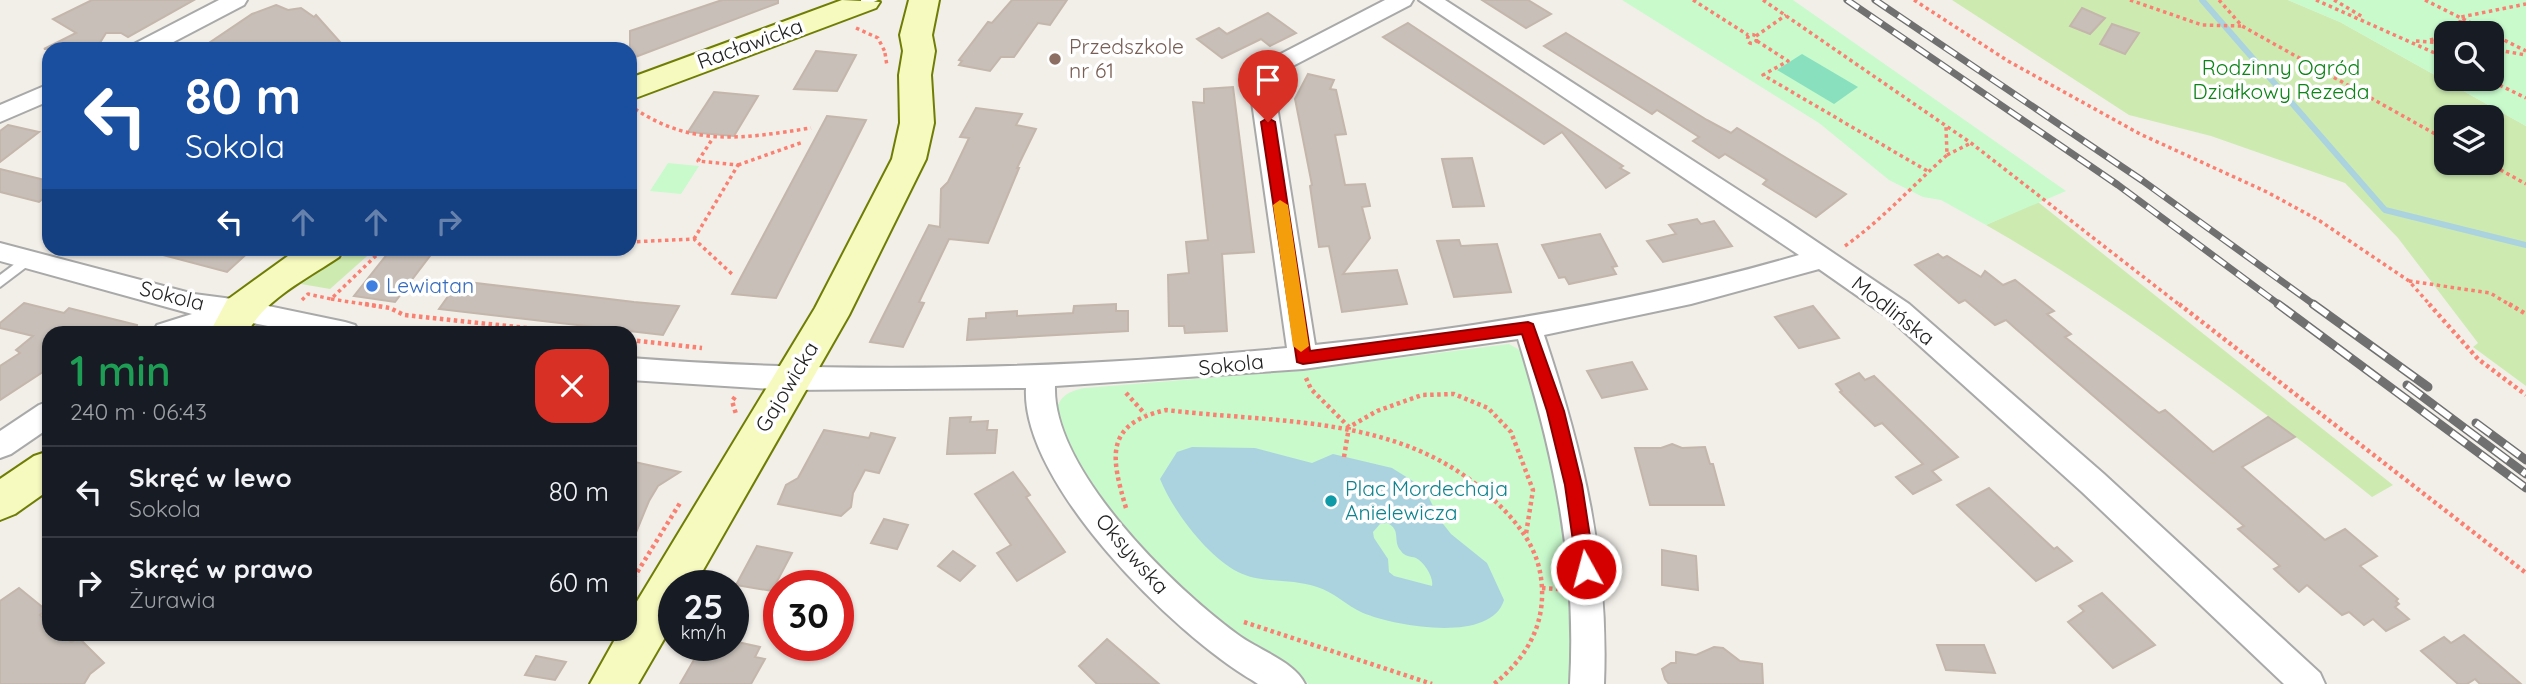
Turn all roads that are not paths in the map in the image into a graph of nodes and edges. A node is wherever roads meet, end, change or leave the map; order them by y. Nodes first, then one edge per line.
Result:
1 (236, 0) edge
2 (1402, 0) edge
3 (1430, 0) edge
4 (921, 8) edge
5 (883, 32) edge
6 (155, 42) edge
7 (42, 95) edge
8 (637, 98) edge
9 (0, 114) edge
10 (0, 253) edge
11 (314, 256) edge
12 (1823, 258) junction
13 (28, 260) junction
14 (0, 282) edge
15 (235, 321) edge
16 (204, 326) edge
17 (285, 326) edge
18 (1528, 328) junction
19 (1304, 368) junction
20 (637, 369) edge
21 (1041, 378) junction
22 (792, 380) junction
23 (42, 418) edge
24 (0, 446) edge
25 (42, 473) edge
26 (0, 502) edge
27 (613, 684) edge
28 (1288, 684) edge
29 (1587, 684) edge
30 (2308, 684) edge

1 - 6 street
2 - 19 street
3 - 12 street, Modlińska
4 - 5 street, Racławicka
4 - 5 street, Gajowicka
5 - 8 street, Racławicka
5 - 22 street, Gajowicka
7 - 9 street
10 - 13 street, Sokola
11 - 15 street
12 - 18 street, Sokola
12 - 30 street, Modlińska
13 - 14 lane
13 - 15 street, Sokola
15 - 16 street
15 - 17 street, Sokola
18 - 19 street, Sokola
18 - 29 street
19 - 21 street, Sokola
20 - 22 street, Sokola
21 - 22 street, Sokola
21 - 28 street, Oksywska
22 - 27 street, Gajowicka
23 - 24 street
25 - 26 street

